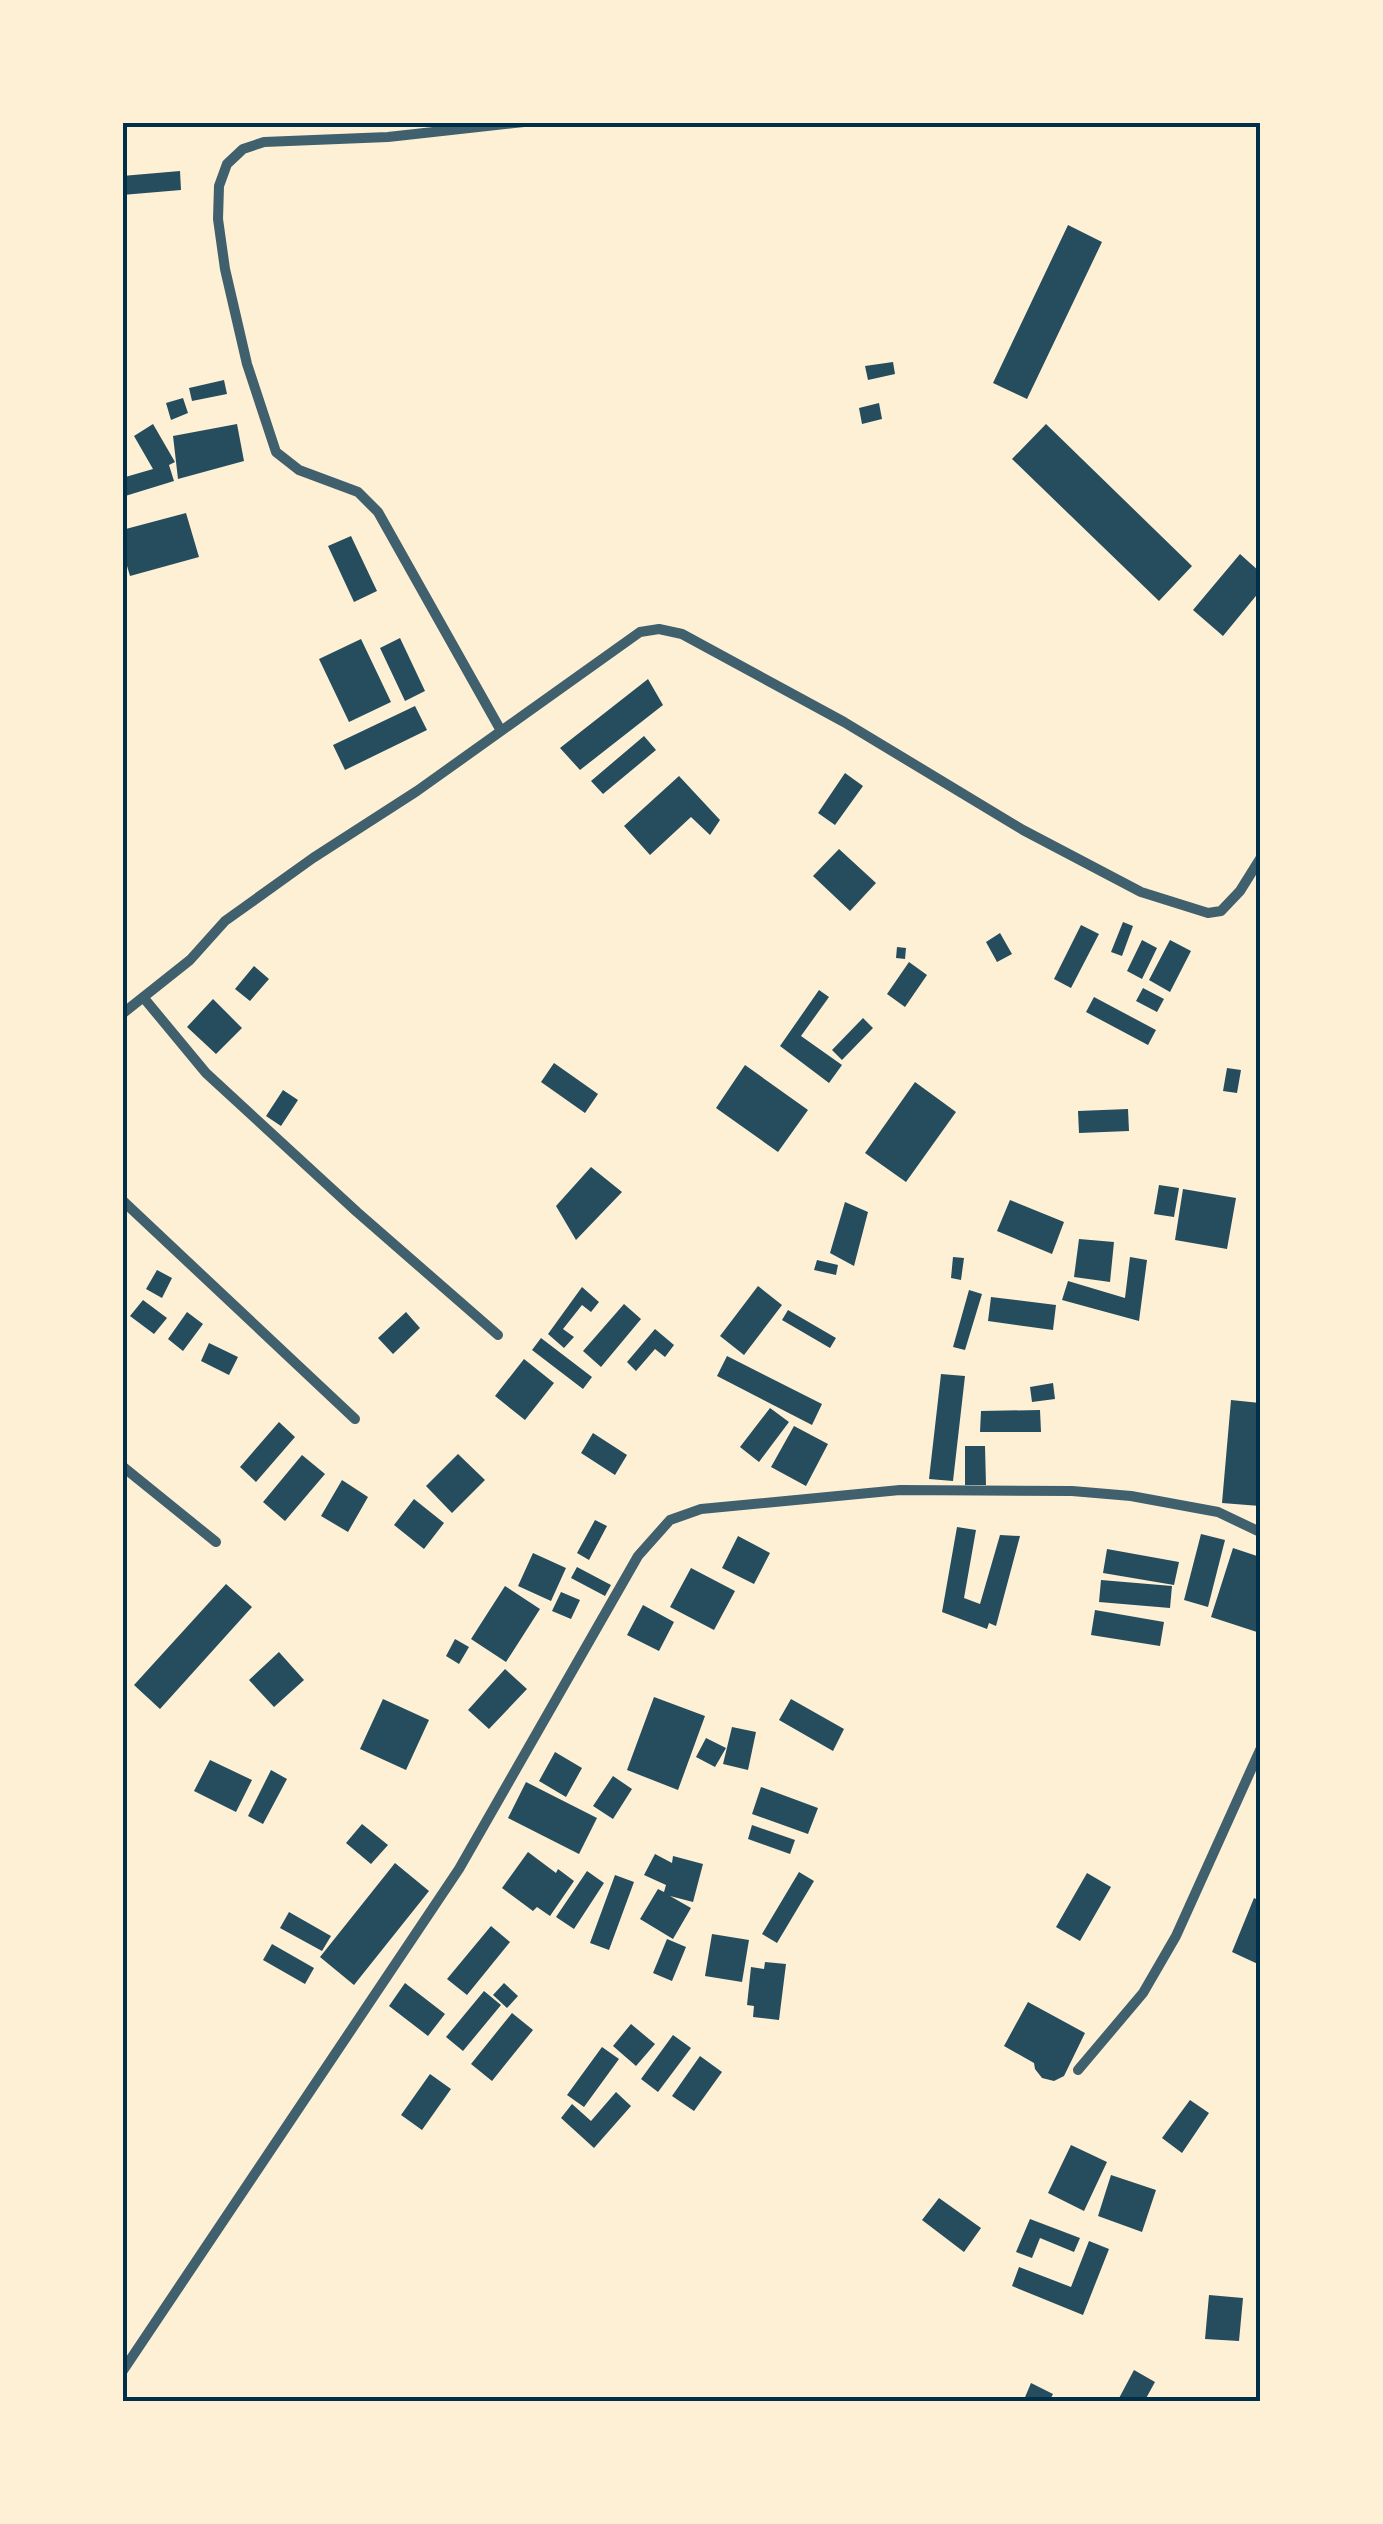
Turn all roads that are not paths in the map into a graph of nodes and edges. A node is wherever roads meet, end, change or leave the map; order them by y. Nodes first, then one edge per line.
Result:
1 (524, 122) edge
2 (500, 729) junction
3 (1260, 859) edge
4 (142, 997) junction
5 (122, 1014) edge
6 (122, 1200) edge
7 (498, 1335) dead end
8 (355, 1420) dead end
9 (122, 1466) edge
10 (1260, 1532) edge
11 (216, 1542) dead end
12 (1260, 1750) edge
13 (1078, 2070) dead end
14 (122, 2372) edge

1 - 2 street
2 - 3 street
2 - 4 street
4 - 5 street
4 - 7 street
6 - 8 street
9 - 11 street
10 - 14 street
12 - 13 street

